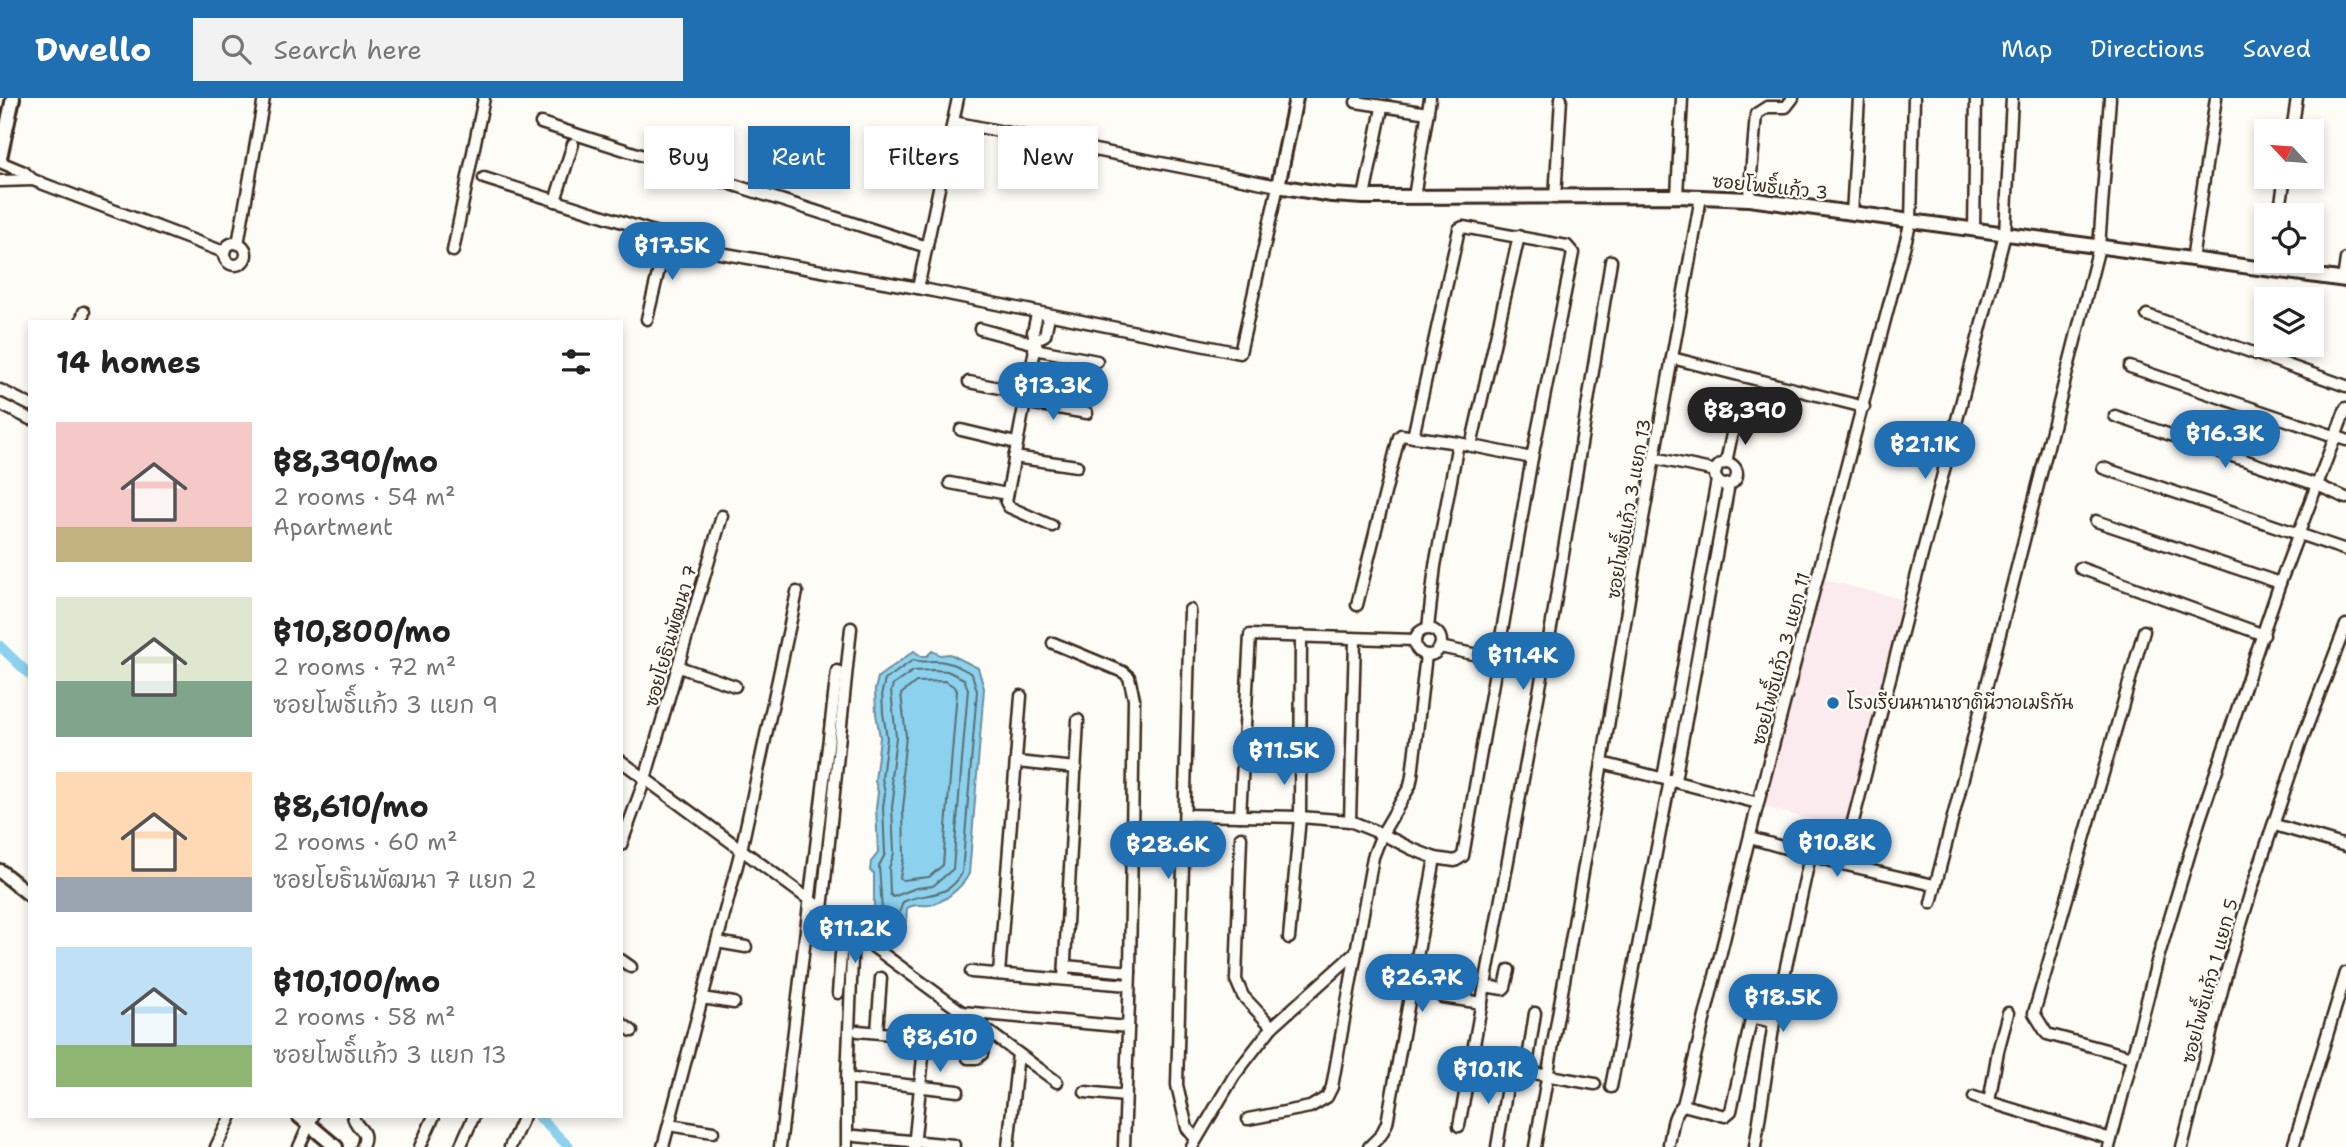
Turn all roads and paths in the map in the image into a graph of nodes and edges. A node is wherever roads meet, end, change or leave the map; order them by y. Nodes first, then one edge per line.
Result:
1 (13, 98) edge
2 (264, 98) edge
3 (484, 98) edge
4 (958, 98) edge
5 (1296, 98) edge
6 (1430, 98) edge
7 (1561, 98) edge
8 (1682, 98) edge
9 (1793, 98) edge
10 (1859, 98) edge
11 (1914, 98) edge
12 (1976, 98) edge
13 (2012, 98) edge
14 (2110, 98) edge
15 (2216, 98) edge
16 (2297, 98) edge
17 (1356, 102) dead end
18 (1382, 107) junction
19 (1428, 113) junction
20 (4, 115) edge
21 (2294, 119) edge
22 (953, 122) junction
23 (541, 123) dead end
24 (573, 144) dead end
25 (0, 160) edge
26 (484, 178) dead end
27 (33, 180) junction
28 (0, 181) edge
29 (1278, 186) junction
30 (1677, 196) junction
31 (1364, 197) junction
32 (1414, 197) junction
33 (1701, 197) junction
34 (1555, 198) junction
35 (1749, 200) junction
36 (555, 201) junction
37 (1853, 214) junction
38 (1912, 221) junction
39 (1974, 230) junction
40 (2005, 234) junction
41 (667, 236) junction
42 (1519, 236) junction
43 (238, 244) junction
44 (927, 247) junction
45 (2099, 247) junction
46 (453, 251) dead end
47 (224, 252) junction
48 (2346, 259) edge
49 (2192, 260) junction
50 (1611, 261) dead end
51 (2254, 264) edge
52 (2310, 273) edge
53 (2345, 280) edge
54 (918, 288) junction
55 (1037, 314) junction
56 (2147, 315) dead end
57 (1049, 316) junction
58 (647, 319) dead end
59 (980, 329) dead end
60 (1035, 344) junction
61 (1672, 358) junction
62 (1097, 361) dead end
63 (2130, 367) dead end
64 (970, 382) dead end
65 (2346, 386) edge
66 (0, 390) edge
67 (1024, 398) junction
68 (0, 404) edge
69 (28, 404) edge
70 (1864, 407) junction
71 (2346, 408) edge
72 (1087, 413) dead end
73 (2115, 416) dead end
74 (28, 418) edge
75 (1734, 424) dead end
76 (961, 430) dead end
77 (1413, 437) junction
78 (2334, 437) junction
79 (2346, 440) edge
80 (1016, 443) junction
81 (1458, 443) junction
82 (1471, 446) junction
83 (1014, 457) junction
84 (1532, 458) junction
85 (1654, 458) junction
86 (1726, 463) junction
87 (1077, 466) dead end
88 (2103, 468) dead end
89 (1716, 475) junction
90 (950, 483) dead end
91 (1729, 484) junction
92 (2317, 485) junction
93 (1007, 494) junction
94 (2346, 498) edge
95 (722, 516) dead end
96 (2096, 521) dead end
97 (1052, 526) dead end
98 (2297, 535) junction
99 (2346, 550) edge
100 (2080, 568) dead end
101 (1700, 573) junction
102 (1712, 574) junction
103 (2280, 583) junction
104 (797, 592) dead end
105 (1357, 606) dead end
106 (1190, 610) dead end
107 (2346, 625) edge
108 (851, 628) dead end
109 (1428, 628) junction
110 (2144, 631) dead end
111 (2264, 635) junction
112 (1301, 636) junction
113 (1356, 639) junction
114 (1415, 640) junction
115 (1053, 643) dead end
116 (1440, 647) junction
117 (1426, 655) junction
118 (1496, 659) junction
119 (679, 667) junction
120 (837, 671) dead end
121 (735, 686) dead end
122 (1021, 696) dead end
123 (1078, 720) dead end
124 (1674, 721) junction
125 (1685, 723) junction
126 (623, 762) edge
127 (1017, 762) junction
128 (1602, 763) junction
129 (1666, 764) junction
130 (1677, 766) junction
131 (1076, 768) junction
132 (645, 779) junction
133 (1669, 779) junction
134 (1758, 803) junction
135 (1186, 815) junction
136 (1240, 816) junction
137 (1300, 817) junction
138 (1350, 821) junction
139 (2274, 825) junction
140 (1382, 834) junction
141 (1241, 837) dead end
142 (1749, 838) junction
143 (623, 840) edge
144 (2346, 846) edge
145 (741, 850) junction
146 (1810, 856) junction
147 (1435, 858) junction
148 (1842, 864) junction
149 (0, 871) edge
150 (1934, 885) junction
151 (28, 893) edge
152 (811, 902) junction
153 (1931, 903) dead end
154 (822, 910) junction
155 (851, 932) junction
156 (1289, 938) dead end
157 (717, 942) junction
158 (746, 947) dead end
159 (1356, 951) junction
160 (623, 961) edge
161 (1065, 966) junction
162 (631, 967) dead end
163 (1509, 970) dead end
164 (971, 972) dead end
165 (1130, 972) junction
166 (2346, 973) edge
167 (999, 974) junction
168 (881, 978) dead end
169 (1064, 979) junction
170 (1129, 985) junction
171 (1485, 986) junction
172 (838, 993) dead end
173 (1442, 997) dead end
174 (702, 998) junction
175 (734, 1003) dead end
176 (1482, 1003) junction
177 (962, 1012) junction
178 (1535, 1013) dead end
179 (2008, 1013) dead end
180 (1774, 1022) junction
181 (623, 1024) edge
182 (1128, 1027) junction
183 (1272, 1027) junction
184 (632, 1031) dead end
185 (858, 1031) dead end
186 (987, 1031) junction
187 (877, 1032) junction
188 (925, 1037) junction
189 (946, 1039) junction
190 (958, 1040) dead end
191 (1018, 1054) junction
192 (2132, 1057) junction
193 (968, 1058) dead end
194 (1471, 1062) junction
195 (1510, 1069) junction
196 (1526, 1072) junction
197 (1547, 1074) junction
198 (854, 1079) dead end
199 (1057, 1082) dead end
200 (1595, 1084) dead end
201 (1611, 1087) dead end
202 (919, 1088) junction
203 (958, 1091) dead end
204 (1084, 1093) dead end
205 (1125, 1096) junction
206 (1974, 1097) dead end
207 (1989, 1102) junction
208 (1683, 1105) junction
209 (230, 1118) edge
210 (353, 1118) edge
211 (433, 1118) edge
212 (473, 1118) edge
213 (523, 1118) edge
214 (307, 1119) edge
215 (1248, 1119) dead end
216 (669, 1125) junction
217 (1459, 1126) dead end
218 (713, 1132) dead end
219 (855, 1136) dead end
220 (1194, 1143) edge
221 (2110, 1143) edge
222 (1669, 1144) dead end
223 (914, 1145) edge
224 (954, 1145) dead end
225 (216, 1147) edge
226 (299, 1147) edge
227 (336, 1147) edge
228 (362, 1147) edge
229 (420, 1147) edge
230 (460, 1147) edge
231 (510, 1147) edge
232 (663, 1147) edge
233 (780, 1147) edge
234 (847, 1147) edge
235 (1008, 1147) edge
236 (1124, 1147) edge
237 (1369, 1147) edge
238 (1497, 1147) edge
239 (1535, 1147) edge
240 (1755, 1147) edge
241 (2182, 1147) edge
242 (2293, 1147) edge

1 - 20 street
2 - 43 street
3 - 46 street
4 - 22 street
5 - 29 street
6 - 19 street
7 - 34 street
8 - 30 street
9 - 35 street
10 - 37 street
11 - 38 street, ซอยโพธิ์แก้ว 3 แยก 11
12 - 39 street
13 - 40 street
14 - 45 street
15 - 49 street
16 - 21 street
17 - 18 street
18 - 19 street
18 - 31 street
19 - 32 street
20 - 25 street
22 - 29 street
22 - 44 street
23 - 44 street
24 - 36 street
25 - 27 street
26 - 36 street
27 - 28 street
27 - 47 street
29 - 31 street, ซอยโพธิ์แก้ว 3
29 - 57 street
30 - 33 street, ซอยโพธิ์แก้ว 3
30 - 34 street, ซอยโพธิ์แก้ว 3
31 - 32 street, ซอยโพธิ์แก้ว 3
32 - 34 street, ซอยโพธิ์แก้ว 3
33 - 35 street, ซอยโพธิ์แก้ว 3
33 - 61 street, ซอยโพธิ์แก้ว 3 แยก 13
35 - 37 street, ซอยโพธิ์แก้ว 3
36 - 41 street
37 - 38 street, ซอยโพธิ์แก้ว 3
38 - 39 street, ซอยโพธิ์แก้ว 3
38 - 70 street, ซอยโพธิ์แก้ว 3 แยก 11
39 - 40 street, ซอยโพธิ์แก้ว 3
40 - 45 street, ซอยโพธิ์แก้ว 3
40 - 148 street
41 - 54 street
41 - 58 street
42 - 77 street
42 - 82 street
42 - 84 street
43 - 47 street
43 - 47 street
44 - 54 street
45 - 49 street, ซอยโพธิ์แก้ว 3
45 - 150 street
48 - 53 street
49 - 51 street, ซอยโพธิ์แก้ว 3
50 - 171 street
52 - 53 street, ซอยโพธิ์แก้ว 3
54 - 55 street
55 - 57 street
55 - 60 street
56 - 65 street
57 - 60 street
59 - 60 street
60 - 62 street
60 - 67 street
61 - 70 street
61 - 85 street, ซอยโพธิ์แก้ว 3 แยก 13
63 - 78 street
64 - 67 street
66 - 69 street
67 - 72 street
67 - 80 street
68 - 74 street
70 - 134 street, ซอยโพธิ์แก้ว 3 แยก 11
71 - 78 street
73 - 92 street
75 - 86 street
76 - 80 street
77 - 81 street
77 - 105 street
78 - 79 street
78 - 92 street
80 - 83 street
81 - 82 street
81 - 109 street
82 - 84 street
83 - 87 street
83 - 93 street
84 - 118 street
85 - 89 street
85 - 128 street, ซอยโพธิ์แก้ว 3 แยก 13
86 - 89 street
86 - 91 street
88 - 98 street
89 - 91 street
89 - 101 street
90 - 93 street
91 - 102 street
92 - 94 street
92 - 98 street
93 - 97 street
95 - 119 street, ซอยโยธินพัฒนา 7
96 - 103 street
98 - 99 street
98 - 103 street
100 - 111 street
101 - 102 street
101 - 124 street
102 - 125 street
103 - 111 street
104 - 145 street
106 - 135 street
107 - 139 street, ซอยโพธิ์แก้ว 1 แยก 5
108 - 154 street
109 - 114 street
109 - 116 street
110 - 192 street
111 - 192 street
112 - 113 street
112 - 136 street
112 - 137 street
113 - 114 street
113 - 138 street
114 - 117 street
115 - 165 street
116 - 117 street
116 - 118 street
117 - 140 street
118 - 147 street
119 - 121 street
119 - 132 street, ซอยโยธินพัฒนา 7
120 - 152 street
122 - 127 street
123 - 131 street
124 - 125 street
124 - 129 street
125 - 130 street
126 - 132 street
127 - 131 street
127 - 167 street
128 - 133 street
128 - 197 street, ซอยโพธิ์แก้ว 3 แยก 13
129 - 130 street
129 - 133 street
130 - 133 street
131 - 161 street
132 - 143 street, ซอยโยธินพัฒนา 7
132 - 145 street
133 - 134 street
133 - 201 street
134 - 142 street, ซอยโพธิ์แก้ว 3 แยก 11
135 - 136 street
135 - 220 street
136 - 137 street
137 - 138 street
137 - 156 street
138 - 140 street
139 - 144 street
139 - 241 street, ซอยโพธิ์แก้ว 1 แยก 5
140 - 147 street
140 - 159 street
141 - 183 street
142 - 146 street
142 - 208 street, ซอยโพธิ์แก้ว 3 แยก 11
145 - 152 street
145 - 157 street
146 - 148 street
146 - 180 street
147 - 237 street
148 - 150 street
149 - 151 street
150 - 153 street
152 - 154 street
152 - 233 street
154 - 155 street
155 - 172 street
155 - 177 street
155 - 234 street
157 - 158 street
157 - 174 street
159 - 183 street
159 - 215 street
160 - 162 street
161 - 165 street
161 - 169 street
163 - 171 street
164 - 167 street
165 - 170 street
166 - 242 street
167 - 169 street
168 - 187 street
169 - 170 street
170 - 182 street
171 - 176 street
173 - 176 street
174 - 175 street
174 - 216 street
176 - 194 street
177 - 182 street
177 - 186 street
177 - 189 street
178 - 196 street
179 - 207 street
180 - 208 street
180 - 240 street
181 - 184 street
182 - 205 street
183 - 220 street
185 - 187 street
186 - 191 street
186 - 193 street
187 - 188 street
188 - 189 street
188 - 202 street
189 - 190 street
191 - 199 street
191 - 235 street
192 - 221 street
194 - 195 street
194 - 217 street
195 - 196 street
195 - 238 street
196 - 197 street
197 - 200 street
197 - 239 street, ซอยโพธิ์แก้ว 3 แยก 13
198 - 202 street
202 - 203 street
202 - 223 street
204 - 205 street
205 - 236 street
206 - 207 street
207 - 221 street
208 - 222 street, ซอยโพธิ์แก้ว 3 แยก 11
209 - 225 street
210 - 228 street
211 - 229 street
212 - 230 street
213 - 231 street
214 - 226 street
214 - 227 street
216 - 218 street
216 - 232 street
219 - 223 street
223 - 224 street

